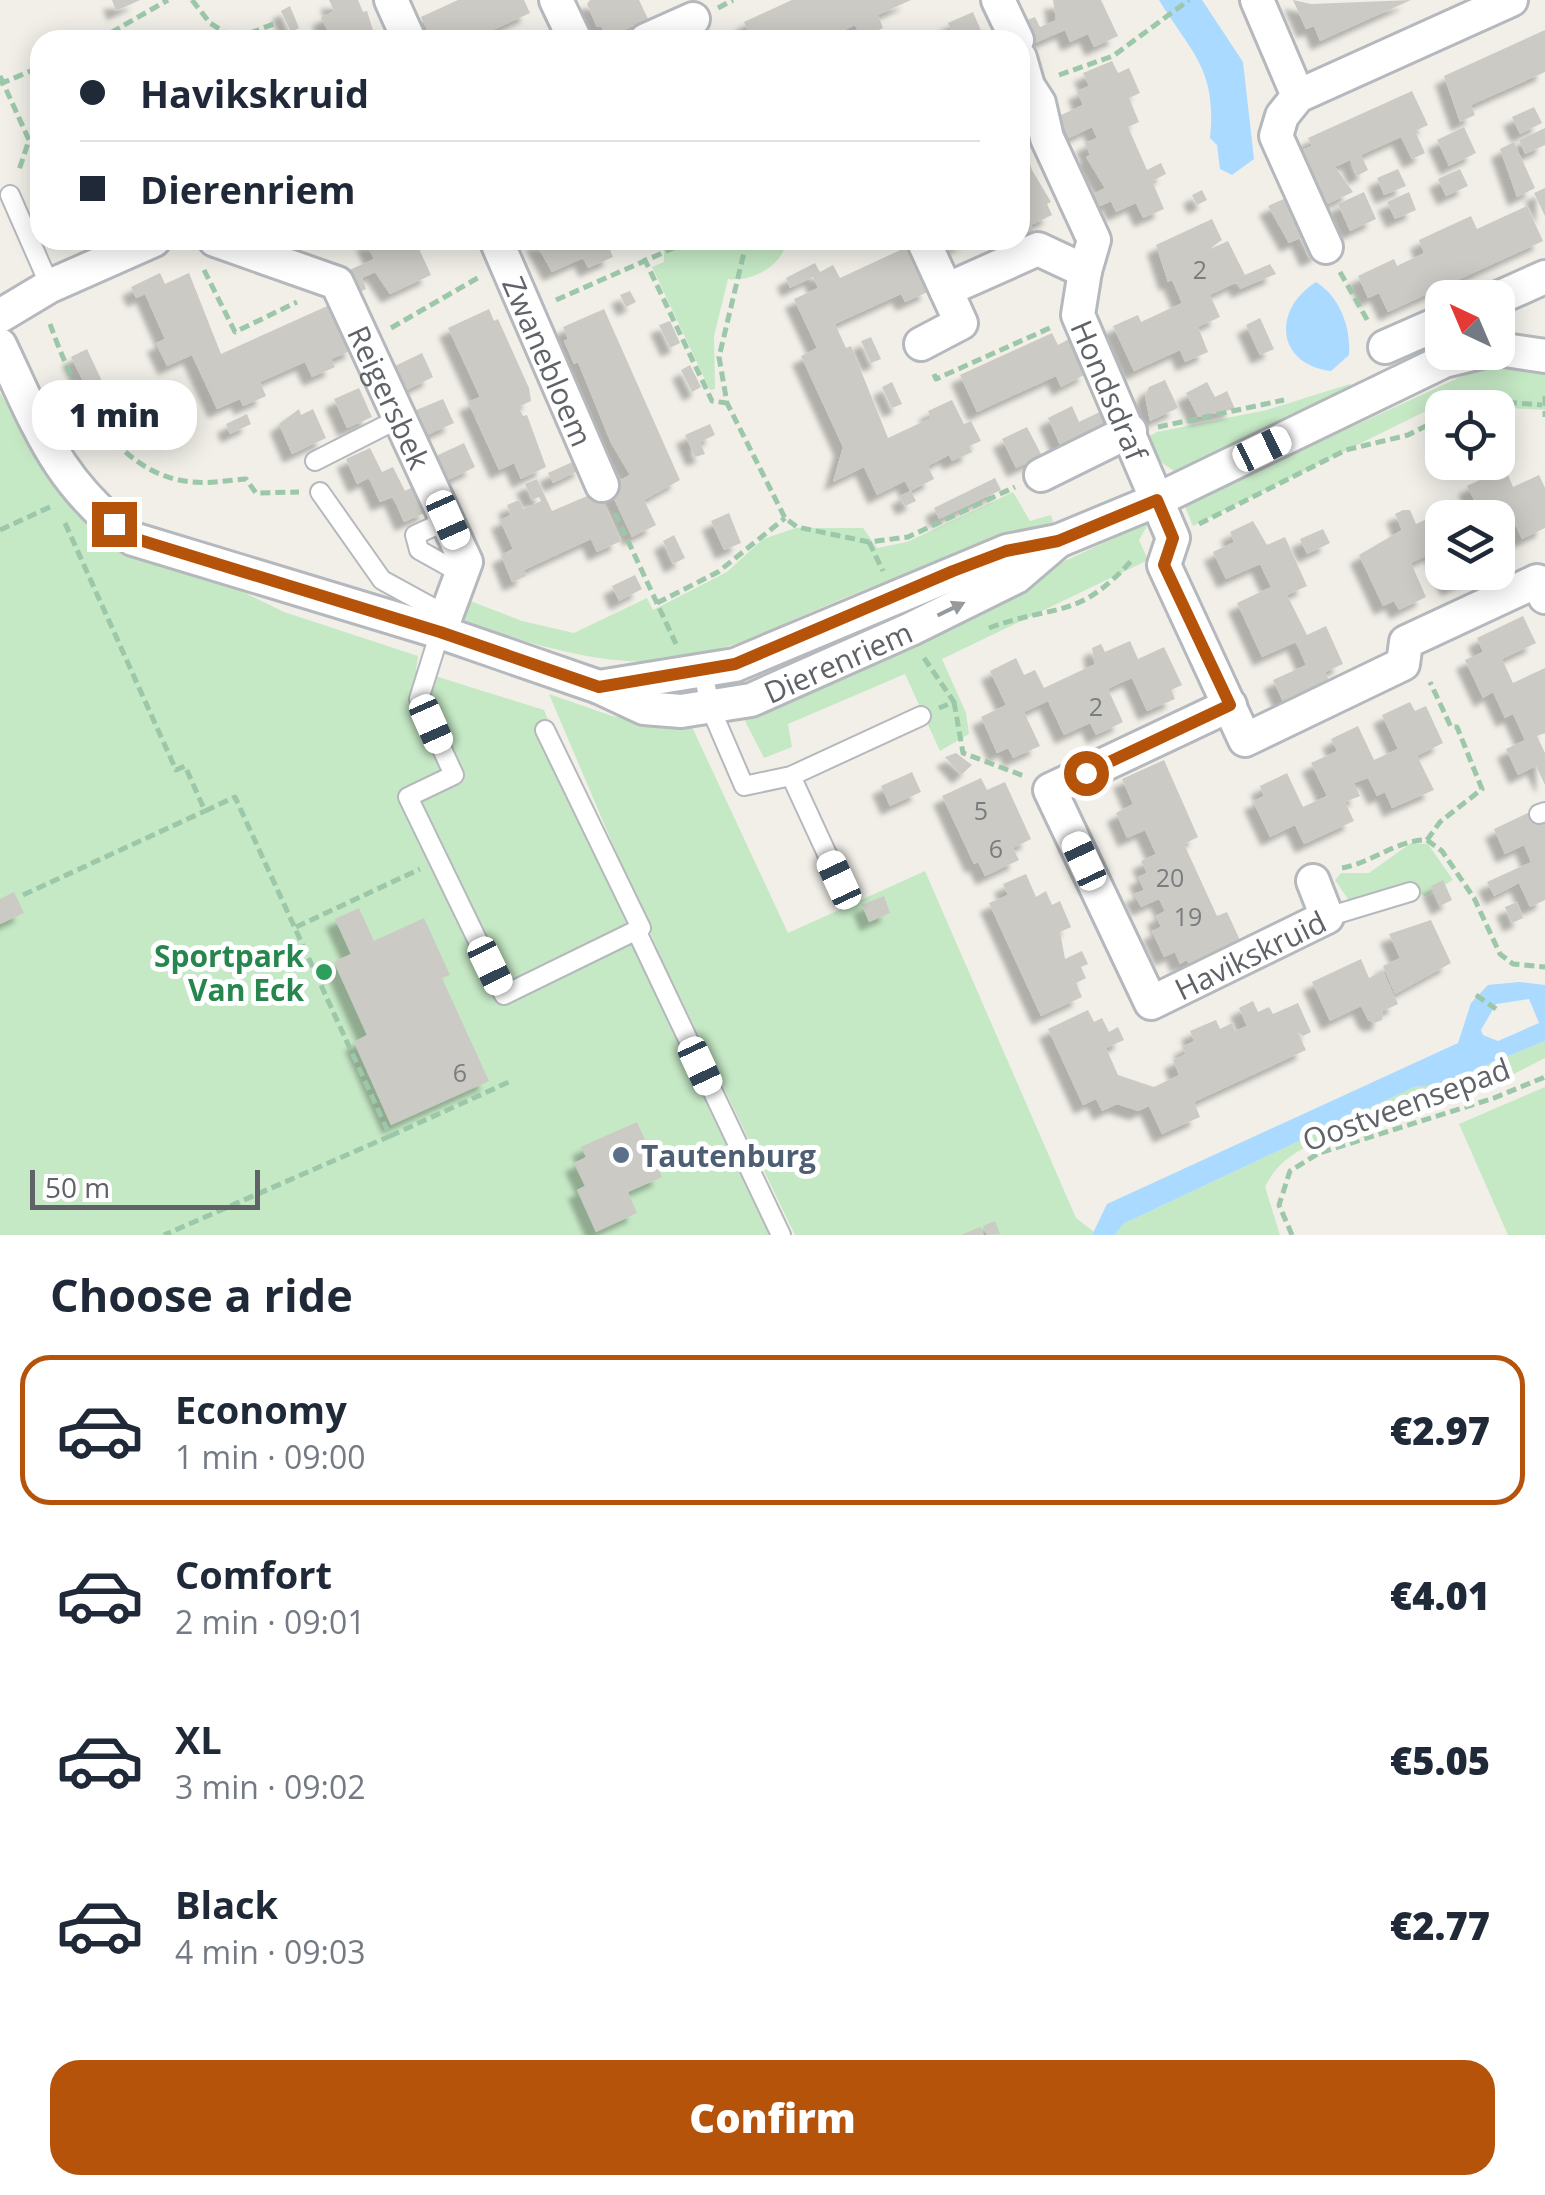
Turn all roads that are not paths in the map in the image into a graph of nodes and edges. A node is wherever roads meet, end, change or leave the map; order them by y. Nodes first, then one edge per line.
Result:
1 (391, 0) edge
2 (556, 0) edge
3 (998, 0) edge
4 (1258, 0) edge
5 (1511, 0) edge
6 (704, 14) road end
7 (405, 30) edge
8 (571, 30) edge
9 (668, 30) edge
10 (1012, 30) edge
11 (1030, 89) edge
12 (1298, 96) junction
13 (10, 194) road end
14 (1326, 248) road end
15 (30, 250) edge
16 (30, 250) edge
17 (132, 250) edge
18 (928, 250) edge
19 (271, 251) edge
20 (501, 251) edge
21 (1085, 271) junction
22 (1545, 277) edge
23 (44, 289) junction
24 (946, 290) junction
25 (1515, 290) edge
26 (0, 316) edge
27 (1425, 329) edge
28 (921, 344) road end
29 (0, 346) edge
30 (1385, 347) road end
31 (1515, 352) edge
32 (1545, 356) edge
33 (1427, 370) edge
34 (400, 418) junction
35 (1130, 431) junction
36 (315, 461) dead end
37 (1041, 475) road end
38 (602, 485) road end
39 (320, 492) road end
40 (1157, 500) junction
41 (1058, 541) junction
42 (1545, 597) edge
43 (443, 623) junction
44 (697, 672) junction
45 (599, 687) junction
46 (1230, 705) junction
47 (710, 706) junction
48 (921, 716) dead end
49 (545, 730) dead end
50 (791, 776) junction
51 (839, 880) dead end
52 (1313, 882) road end
53 (1410, 892) dead end
54 (1326, 917) junction
55 (636, 930) junction
56 (781, 1235) edge

1 - 7 street
2 - 8 street
3 - 10 street
4 - 12 street
5 - 12 street
6 - 9 street
11 - 21 street, Hondsdraf
12 - 14 street
13 - 16 lane
15 - 23 lane
17 - 23 street
18 - 24 street
19 - 34 street, Reigersbek
20 - 38 street, Zwanebloem
21 - 24 street
21 - 35 street, Hondsdraf
22 - 25 street
23 - 26 street
24 - 28 street
27 - 30 street
29 - 43 street, Dierenriem
31 - 32 street
33 - 40 street, Dierenriem
34 - 36 lane
34 - 43 street, Reigersbek
35 - 37 street
35 - 40 street, Hondsdraf
39 - 43 lane
40 - 41 street, Dierenriem
40 - 46 street, Hondsdraf
41 - 44 street, Dierenriem
47 -> 41 street, Dierenriem
42 - 46 street, Hondsdraf
43 - 45 street, Dierenriem
43 - 55 lane
44 - 45 street, Dierenriem
44 - 47 lane
45 - 47 street, Dierenriem
46 - 54 street, Havikskruid
47 - 50 lane
48 - 50 lane
49 - 55 lane
50 - 51 lane
52 - 54 street, Havikskruid
53 - 54 lane
55 - 56 lane

